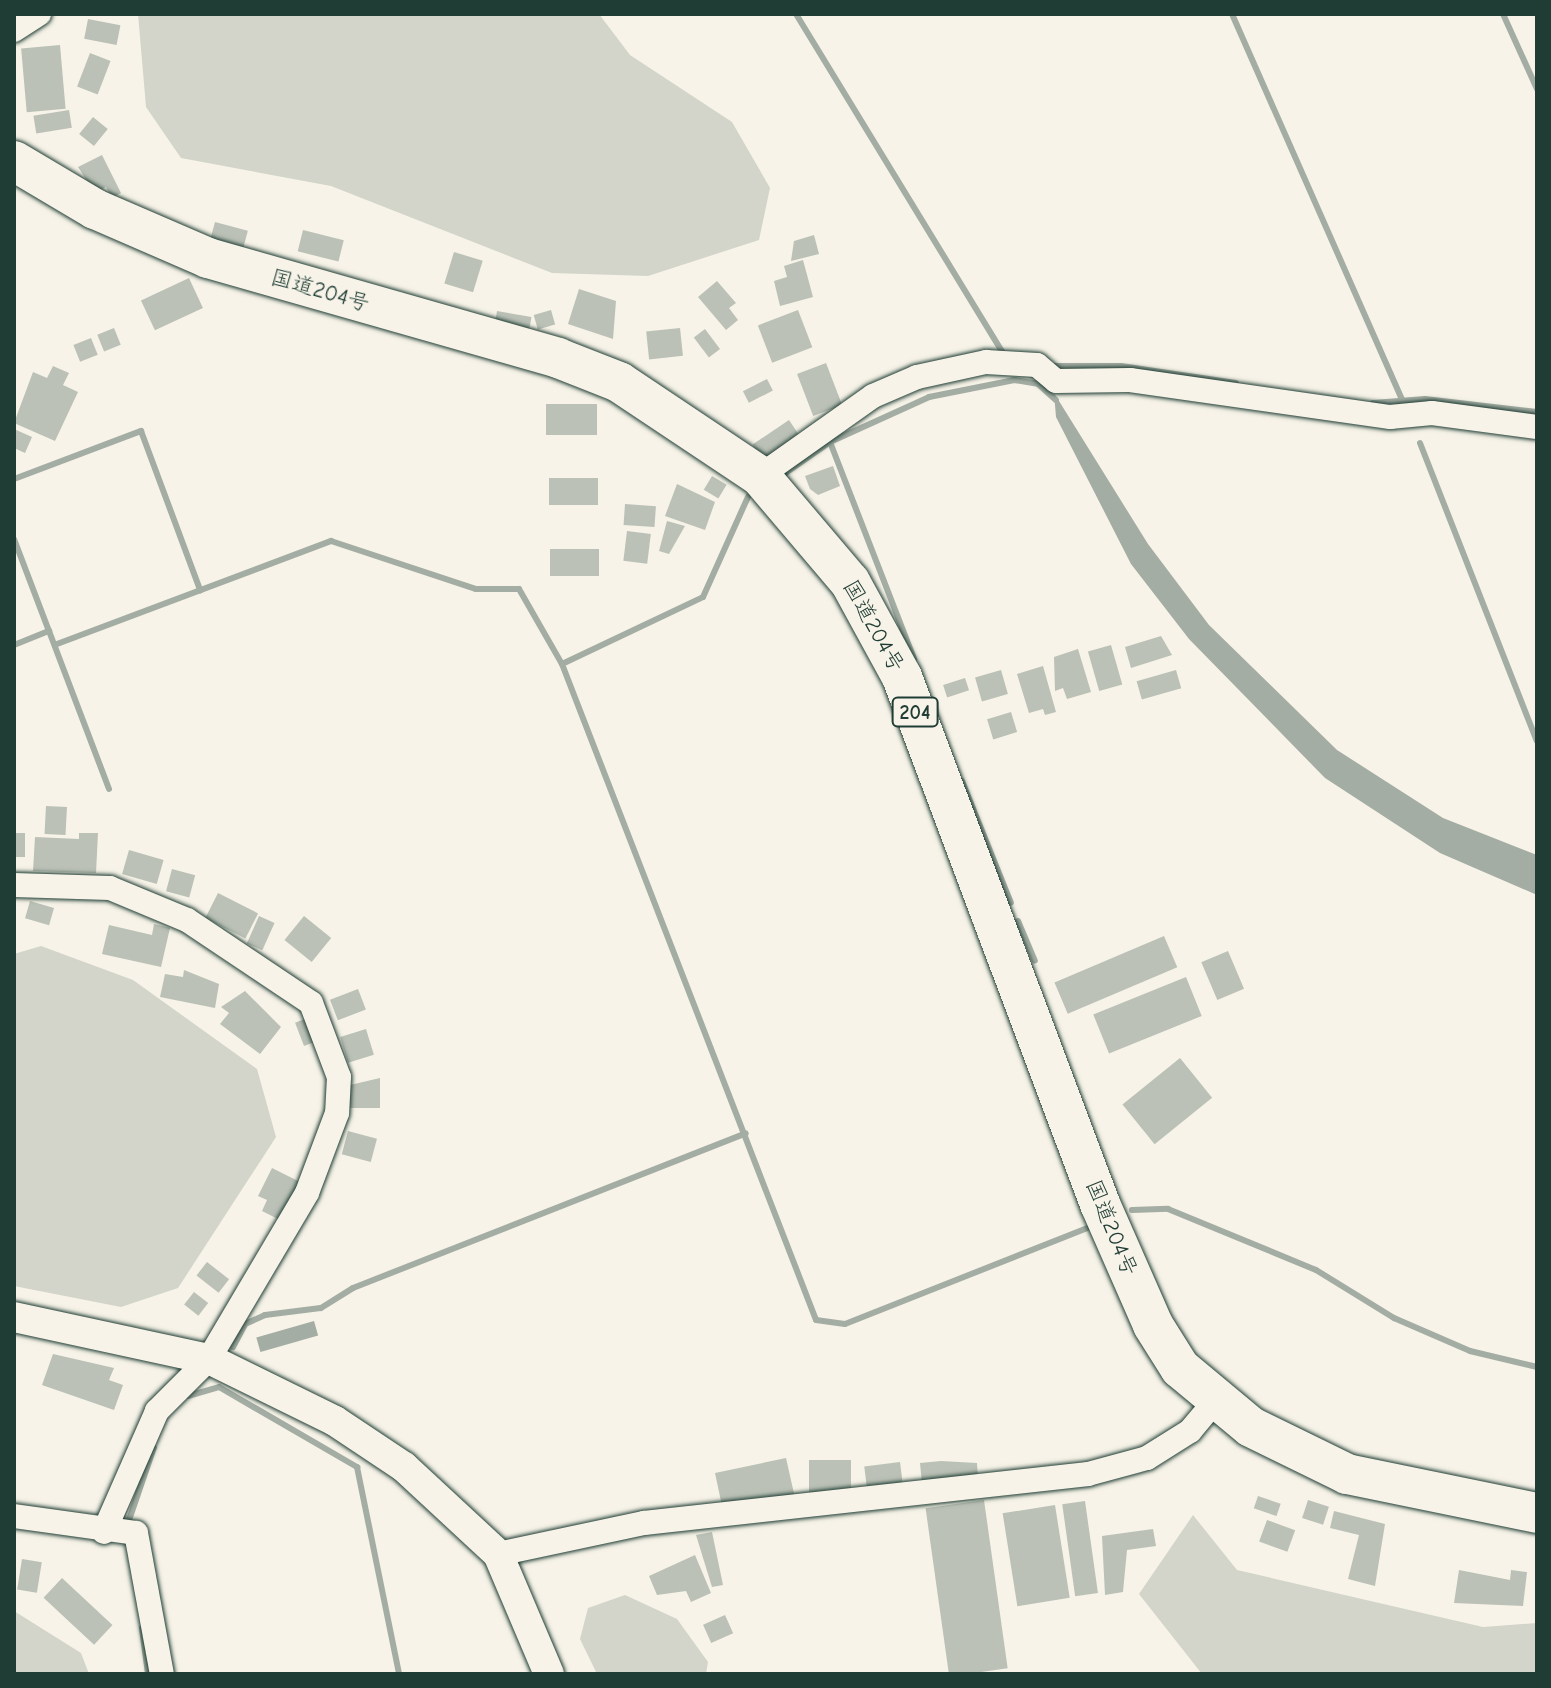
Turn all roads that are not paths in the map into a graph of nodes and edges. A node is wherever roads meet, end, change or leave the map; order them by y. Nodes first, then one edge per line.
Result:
1 (39, 14) edge
2 (14, 30) edge
3 (14, 161) edge
4 (1537, 427) edge
5 (760, 476) junction
6 (14, 885) edge
7 (14, 1317) edge
8 (209, 1359) junction
9 (1214, 1402) junction
10 (1537, 1513) edge
11 (14, 1516) edge
12 (119, 1533) junction
13 (498, 1554) junction
14 (162, 1674) edge
15 (549, 1674) edge

1 - 2 street
3 - 5 highway, 国道204号 / 204
4 - 5 street
5 - 9 highway, 国道204号 / 204
6 - 8 street
7 - 8 street
8 - 12 street
8 - 13 street
9 - 10 highway, 国道204号 / 204
9 - 13 street
11 - 12 street
12 - 14 street
13 - 15 street

